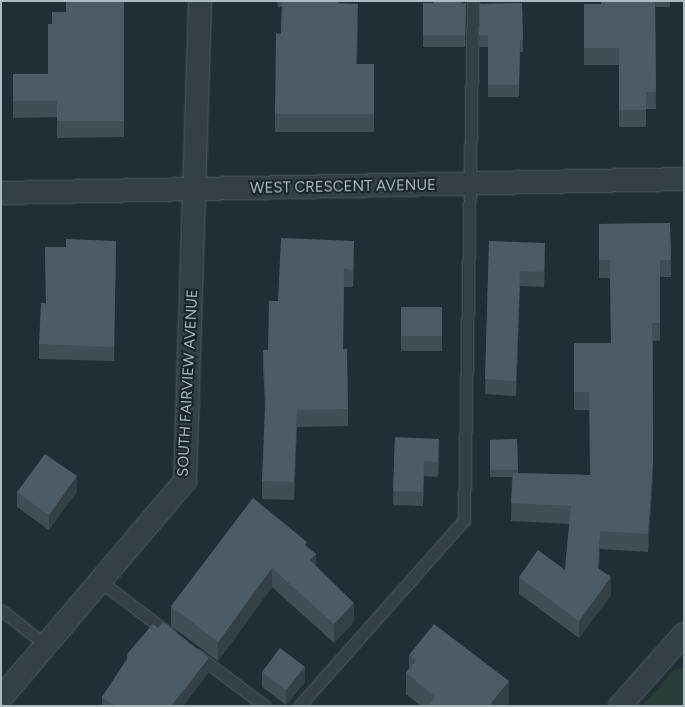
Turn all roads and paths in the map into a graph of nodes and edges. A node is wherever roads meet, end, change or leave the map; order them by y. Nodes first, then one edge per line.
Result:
1 (200, 1) edge
2 (473, 1) edge
3 (684, 180) edge
4 (468, 184) junction
5 (196, 190) junction
6 (1, 193) edge
7 (100, 581) junction
8 (1, 610) edge
9 (684, 634) edge
10 (46, 645) junction
11 (1, 698) edge
12 (266, 706) edge
13 (299, 706) edge
14 (620, 706) edge

1 - 5 street, SOUTH FAIRVIEW AVENUE
2 - 4 lane
3 - 4 street, WEST CRESCENT AVENUE
4 - 5 street, WEST CRESCENT AVENUE
4 - 13 lane
5 - 6 street, WEST CRESCENT AVENUE
5 - 7 street, SOUTH FAIRVIEW AVENUE
7 - 10 street, SOUTH FAIRVIEW AVENUE
7 - 12 lane
8 - 10 lane
9 - 14 street
10 - 11 street, SOUTH FAIRVIEW AVENUE

